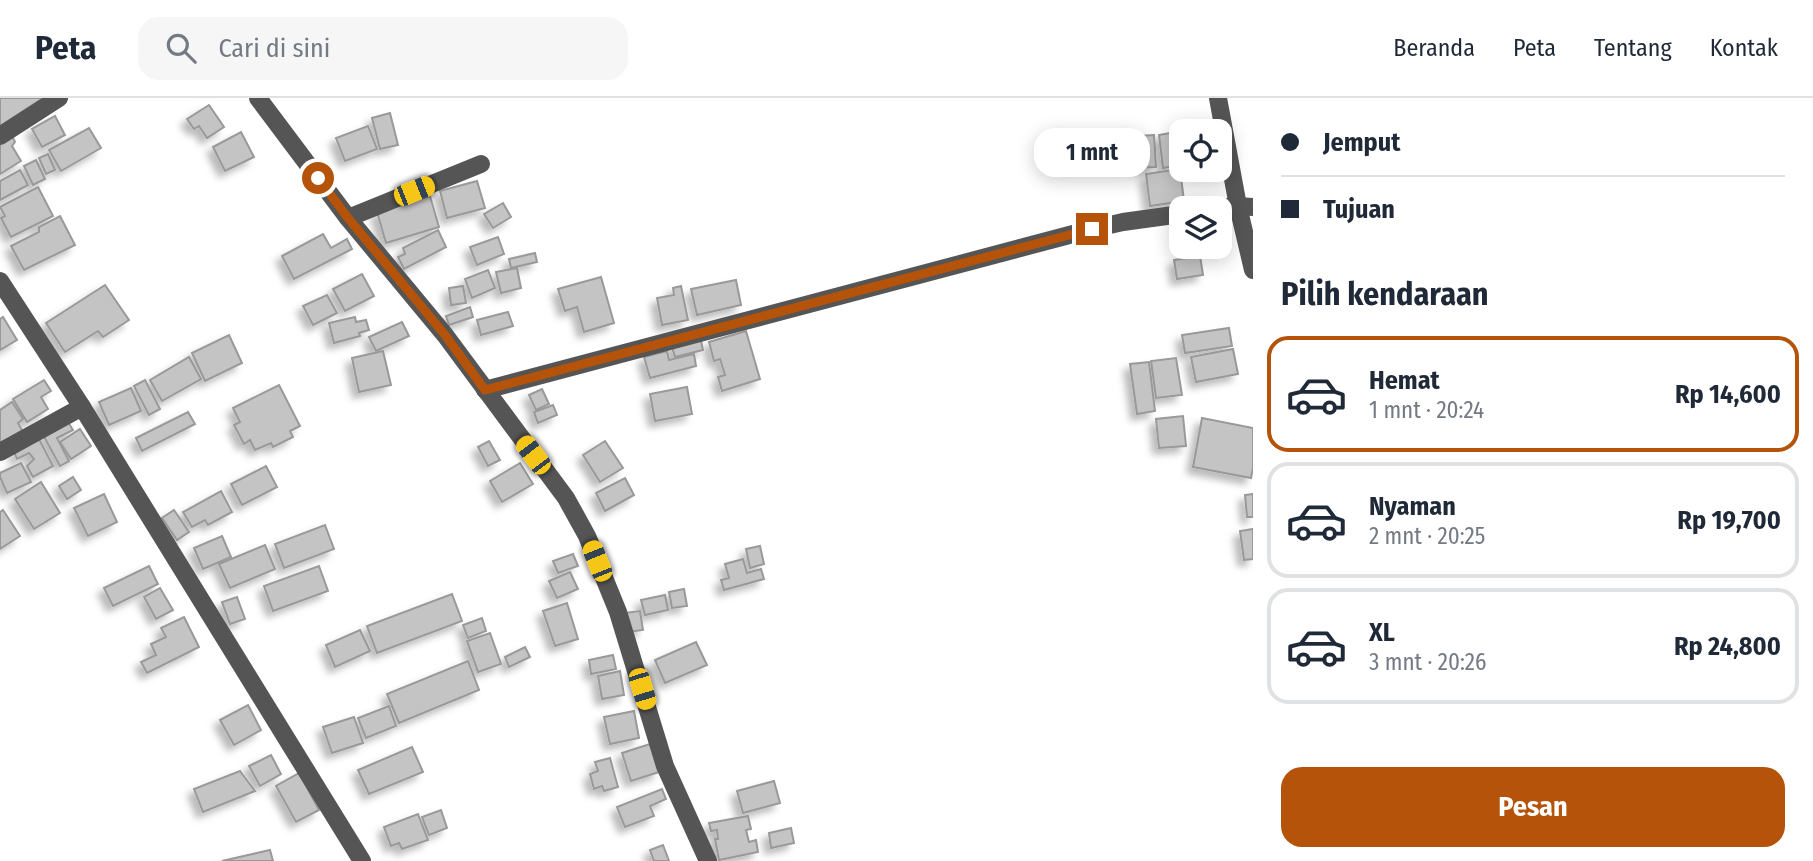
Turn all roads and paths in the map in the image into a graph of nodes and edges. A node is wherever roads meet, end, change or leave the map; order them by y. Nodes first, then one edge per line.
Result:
1 (59, 98) edge
2 (258, 98) edge
3 (1217, 98) edge
4 (0, 136) edge
5 (481, 164) dead end
6 (1237, 207) edge
7 (1169, 216) edge
8 (348, 218) junction
9 (1253, 270) edge
10 (1, 286) edge
11 (485, 390) junction
12 (82, 407) junction
13 (0, 452) edge
14 (362, 861) edge
15 (708, 861) edge

1 - 4 street
2 - 8 street
3 - 6 street
5 - 8 street
6 - 9 street
7 - 11 street
8 - 11 street
10 - 12 street
11 - 15 street
12 - 13 street
12 - 14 street

